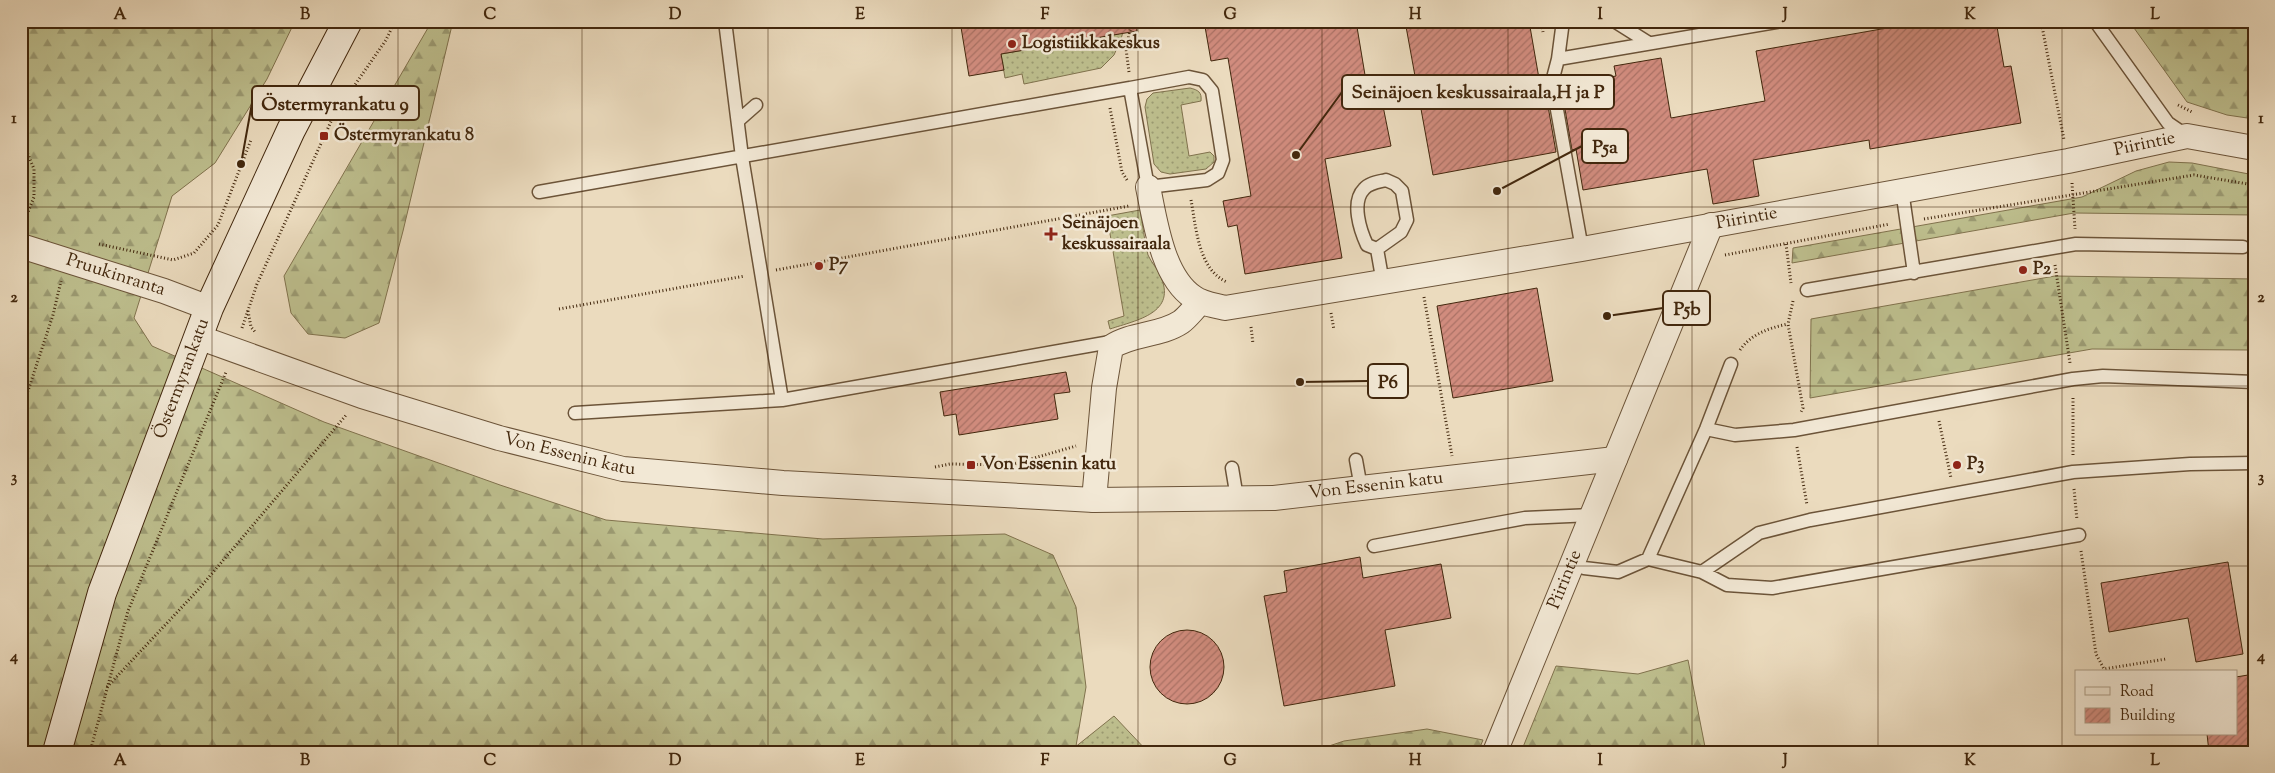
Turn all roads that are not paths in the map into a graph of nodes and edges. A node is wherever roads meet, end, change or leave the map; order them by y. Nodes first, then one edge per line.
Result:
1 (348, 21) edge
2 (725, 21) edge
3 (1563, 21) edge
4 (1614, 21) edge
5 (1782, 21) edge
6 (2095, 21) edge
7 (1649, 43) junction
8 (1558, 59) junction
9 (1130, 88) junction
10 (756, 105) dead end
11 (739, 120) junction
12 (2187, 136) junction
13 (2254, 148) edge
14 (742, 156) junction
15 (1902, 190) junction
16 (539, 192) dead end
17 (1145, 198) junction
18 (1711, 225) junction
19 (21, 246) edge
20 (2242, 247) dead end
21 (1582, 248) junction
22 (1378, 249) junction
23 (1914, 273) junction
24 (1383, 283) junction
25 (1808, 290) dead end
26 (1200, 302) junction
27 (209, 308) junction
28 (198, 337) junction
29 (1121, 340) junction
30 (1731, 364) road end
31 (2254, 382) edge
32 (782, 400) junction
33 (575, 413) dead end
34 (1706, 429) junction
35 (1615, 459) junction
36 (1356, 460) dead end
37 (2254, 463) edge
38 (1232, 468) dead end
39 (1361, 488) junction
40 (1237, 498) junction
41 (1094, 500) junction
42 (1592, 515) junction
43 (2079, 535) dead end
44 (1374, 546) dead end
45 (1648, 559) junction
46 (1572, 563) junction
47 (1702, 572) junction
48 (56, 752) edge
49 (1495, 752) edge

1 - 27 street, Östermyrankatu
2 - 11 lane
3 - 8 lane
4 - 7 lane
5 - 7 lane
6 - 12 lane
7 - 8 lane
8 - 21 lane
9 - 14 lane
9 - 17 lane
9 - 17 lane
10 - 11 lane
11 - 14 lane
12 - 13 street, Piirintie
12 - 15 street, Piirintie
14 - 16 lane
14 - 32 lane
15 - 18 street, Piirintie
15 - 23 lane
17 - 26 street
18 - 21 street
18 - 35 street, Piirintie
19 - 27 street, Pruukinranta
20 - 23 lane
21 - 24 street
22 - 22 lane
22 - 24 lane
23 - 25 lane
24 - 26 street
26 - 29 street
27 - 28 street, Östermyrankatu
28 - 41 street, Von Essenin katu
28 - 48 street, Östermyrankatu
29 - 32 lane
29 - 41 street
30 - 34 lane
31 - 34 lane
32 - 33 lane
34 - 45 lane
35 - 39 street, Von Essenin katu
35 - 42 street, Piirintie
36 - 39 lane
37 - 47 lane
38 - 40 lane
39 - 40 street, Von Essenin katu
40 - 41 street, Von Essenin katu
42 - 44 lane
42 - 46 street, Piirintie
43 - 47 lane
45 - 46 lane
45 - 47 lane
46 - 49 street, Piirintie

